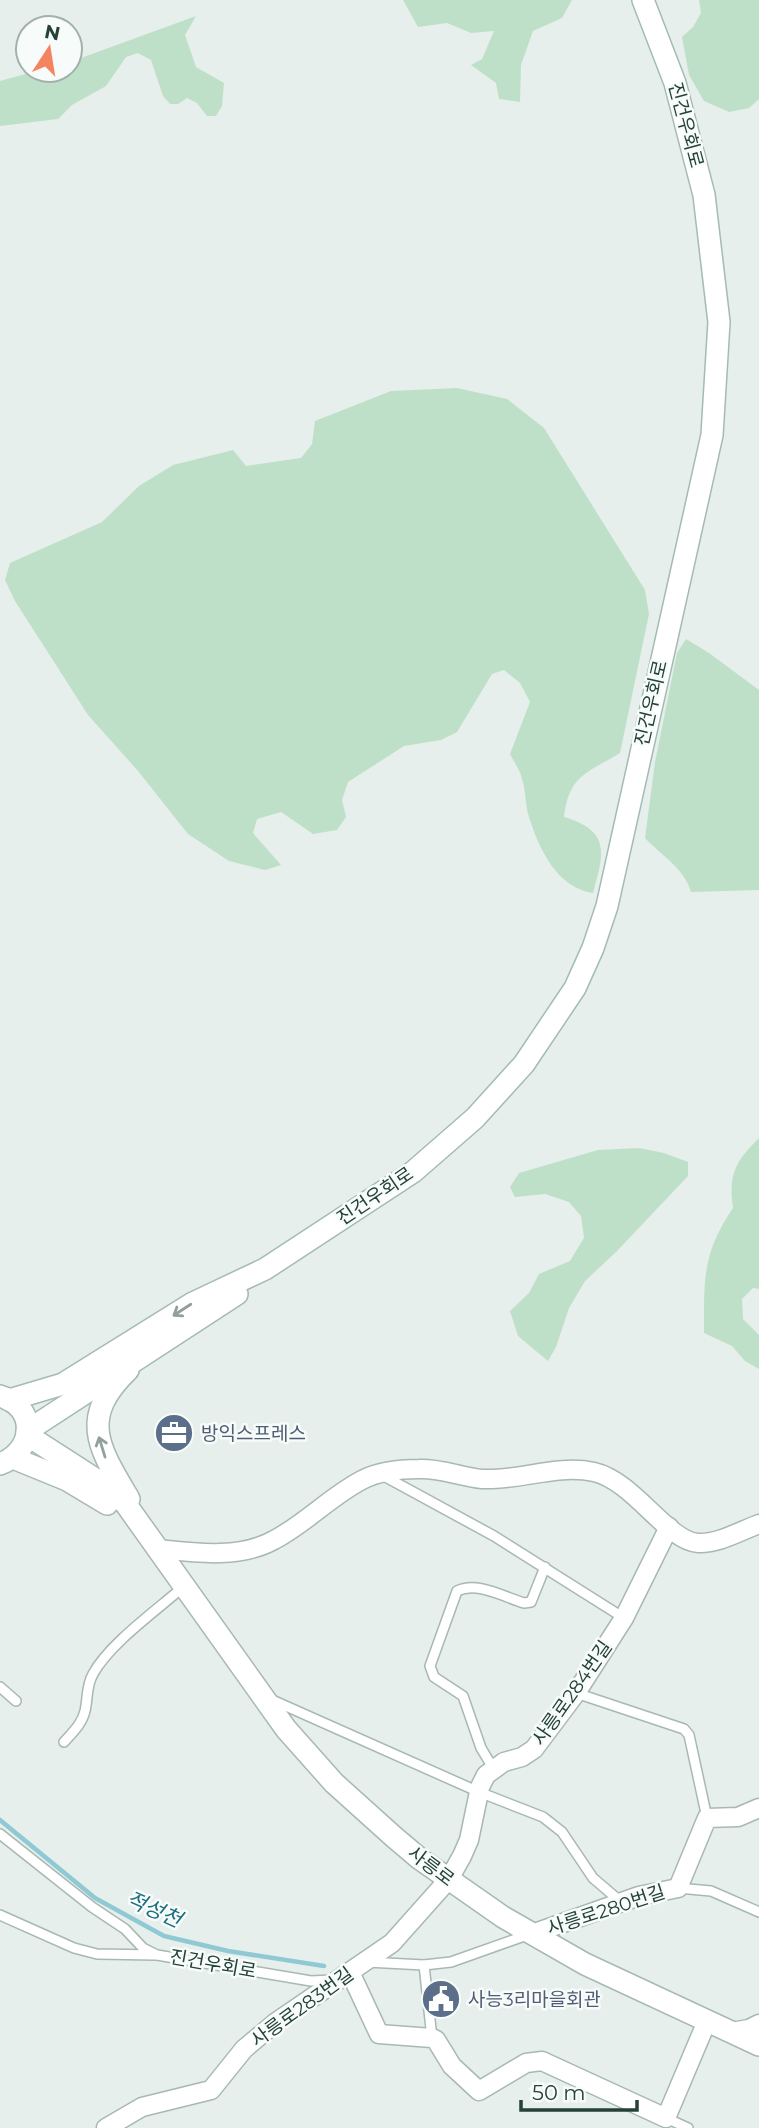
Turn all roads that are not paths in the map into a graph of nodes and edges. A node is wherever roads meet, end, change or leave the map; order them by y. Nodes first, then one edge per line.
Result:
1 (643, 0) edge
2 (265, 1269) junction
3 (142, 1356) junction
4 (4, 1398) edge
5 (27, 1433) junction
6 (6, 1461) edge
7 (379, 1474) junction
8 (759, 1524) edge
9 (669, 1527) junction
10 (159, 1549) junction
11 (545, 1567) junction
12 (185, 1586) junction
13 (625, 1618) junction
14 (0, 1687) edge
15 (576, 1693) junction
16 (261, 1695) junction
17 (16, 1701) dead end
18 (64, 1742) dead end
19 (493, 1768) junction
20 (479, 1792) junction
21 (759, 1808) edge
22 (707, 1818) junction
23 (0, 1834) edge
24 (449, 1879) junction
25 (678, 1888) junction
26 (621, 1902) junction
27 (759, 1912) edge
28 (0, 1915) edge
29 (532, 1934) junction
30 (157, 1955) junction
31 (424, 1965) junction
32 (352, 1971) junction
33 (707, 2021) junction
34 (759, 2024) edge
35 (732, 2032) junction
36 (432, 2038) junction
37 (759, 2045) edge
38 (666, 2118) junction
39 (106, 2128) edge
40 (688, 2128) edge

1 - 2 main road, 진건우회로
2 - 3 main road, 진건우회로
2 -> 4 main road, 진건우회로
3 - 5 main road, 진건우회로
10 -> 3 main road
4 - 5 main road
5 - 6 main road
5 - 10 main road, 사릉로
6 - 10 main road, 사릉로
7 - 9 street
7 - 10 street
7 - 11 lane
8 - 9 street
9 - 13 street, 사릉로284번길
10 - 12 main road, 사릉로
11 - 13 lane
11 - 19 lane
12 - 16 main road, 사릉로
12 - 18 lane
13 - 15 street, 사릉로284번길
14 - 17 lane
15 - 19 street, 사릉로284번길
15 - 22 lane
16 - 20 lane
16 - 24 main road, 사릉로
19 - 20 street
20 - 24 street
20 - 26 lane
21 - 22 street
22 - 25 street, 사릉로280번길
23 - 30 lane, 진건우회로
24 - 29 main road, 사릉로
24 - 32 street, 사릉로283번길
25 - 26 street, 사릉로280번길
25 - 27 lane
26 - 29 street, 사릉로280번길
28 - 30 lane
29 - 31 lane, 진건우회로
29 - 33 main road, 사릉로
30 - 32 lane, 진건우회로
31 - 32 lane, 진건우회로
31 - 36 lane
32 - 36 street
32 - 39 street, 사릉로283번길
33 - 35 main road, 사릉로
33 - 38 street
34 - 35 street
35 - 37 main road, 사릉로
36 - 38 street
38 - 40 lane

